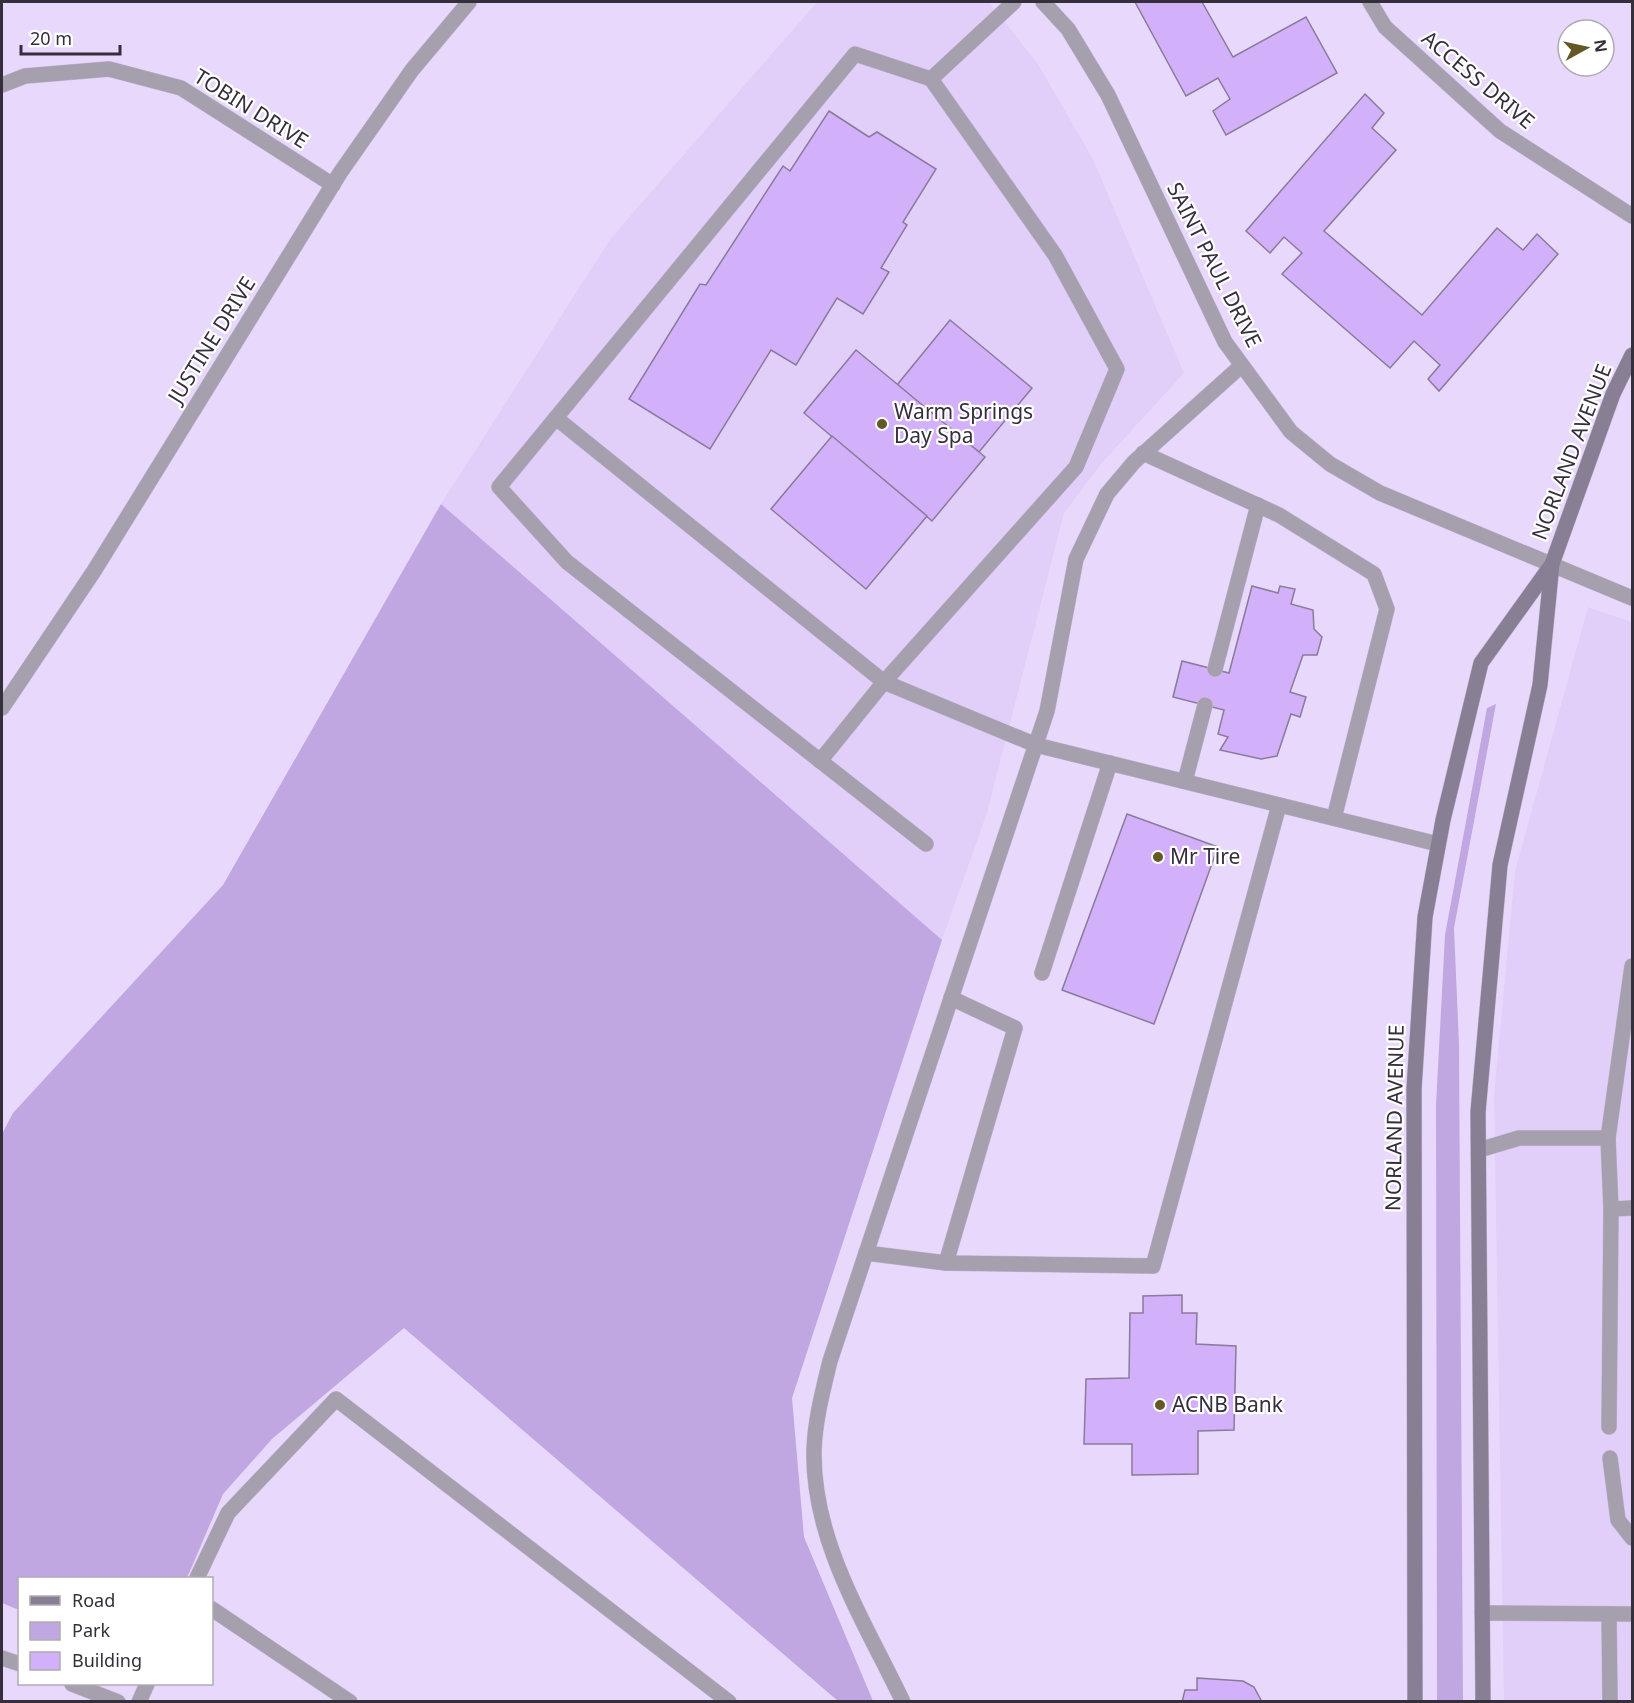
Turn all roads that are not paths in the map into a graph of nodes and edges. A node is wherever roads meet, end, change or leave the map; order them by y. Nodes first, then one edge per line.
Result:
1 (469, 2) edge
2 (1014, 2) edge
3 (1043, 2) edge
4 (1370, 2) edge
5 (930, 79) junction
6 (2, 85) edge
7 (333, 185) junction
8 (1632, 216) edge
9 (1632, 355) edge
10 (1242, 366) junction
11 (556, 418) junction
12 (1143, 453) junction
13 (1258, 505) junction
14 (1552, 564) junction
15 (1632, 598) edge
16 (1215, 669) dead end
17 (884, 682) junction
18 (1205, 705) dead end
19 (2, 708) edge
20 (1036, 745) junction
21 (820, 761) junction
22 (1110, 763) junction
23 (1185, 781) junction
24 (1278, 805) junction
25 (1334, 818) junction
26 (926, 844) dead end
27 (1438, 844) junction
28 (1632, 966) edge
29 (1042, 973) dead end
30 (951, 998) junction
31 (1625, 1070) edge
32 (1608, 1138) junction
33 (1479, 1150) junction
34 (1632, 1208) edge
35 (1611, 1209) junction
36 (866, 1253) junction
37 (946, 1263) junction
38 (1609, 1427) dead end
39 (1610, 1458) dead end
40 (1632, 1538) edge
41 (197, 1577) edge
42 (213, 1610) edge
43 (1482, 1613) junction
44 (1609, 1614) junction
45 (1632, 1614) edge
46 (2, 1658) edge
47 (18, 1663) edge
48 (77, 1685) edge
49 (146, 1685) edge
50 (118, 1701) edge
51 (139, 1701) edge
52 (350, 1701) edge
53 (729, 1701) edge
54 (903, 1701) edge
55 (1415, 1701) edge
56 (1483, 1701) edge
57 (1610, 1701) edge

1 - 7 street, JUSTINE DRIVE
2 - 5 street
3 - 10 street, SAINT PAUL DRIVE
4 - 8 street, ACCESS DRIVE
5 - 11 street
5 - 17 street
6 - 7 street, TOBIN DRIVE
7 - 19 street, JUSTINE DRIVE
9 - 14 main road, NORLAND AVENUE
10 - 12 street
10 - 14 street, SAINT PAUL DRIVE
11 - 17 street
11 - 21 street
12 - 13 street
12 - 20 street
13 - 16 street
13 - 25 street
14 - 15 street, SAINT PAUL DRIVE
14 - 27 main road, NORLAND AVENUE
14 - 33 main road, NORLAND AVENUE
17 - 20 street
17 - 21 street
18 - 23 street
20 - 22 street
20 - 30 street
21 - 26 street
22 - 23 street
22 - 29 street
23 - 24 street
24 - 25 street
24 - 37 street
25 - 27 street
27 - 55 main road, NORLAND AVENUE
28 - 31 street
30 - 36 street
30 - 37 street
31 - 32 street
32 - 33 street
32 - 35 street
33 - 43 main road, NORLAND AVENUE
34 - 35 street
35 - 38 street
36 - 37 street
36 - 54 street
39 - 40 street
41 - 53 street
42 - 52 street
43 - 44 street
43 - 56 main road, NORLAND AVENUE
44 - 45 street
44 - 57 street
46 - 47 street
48 - 50 street
49 - 51 street

